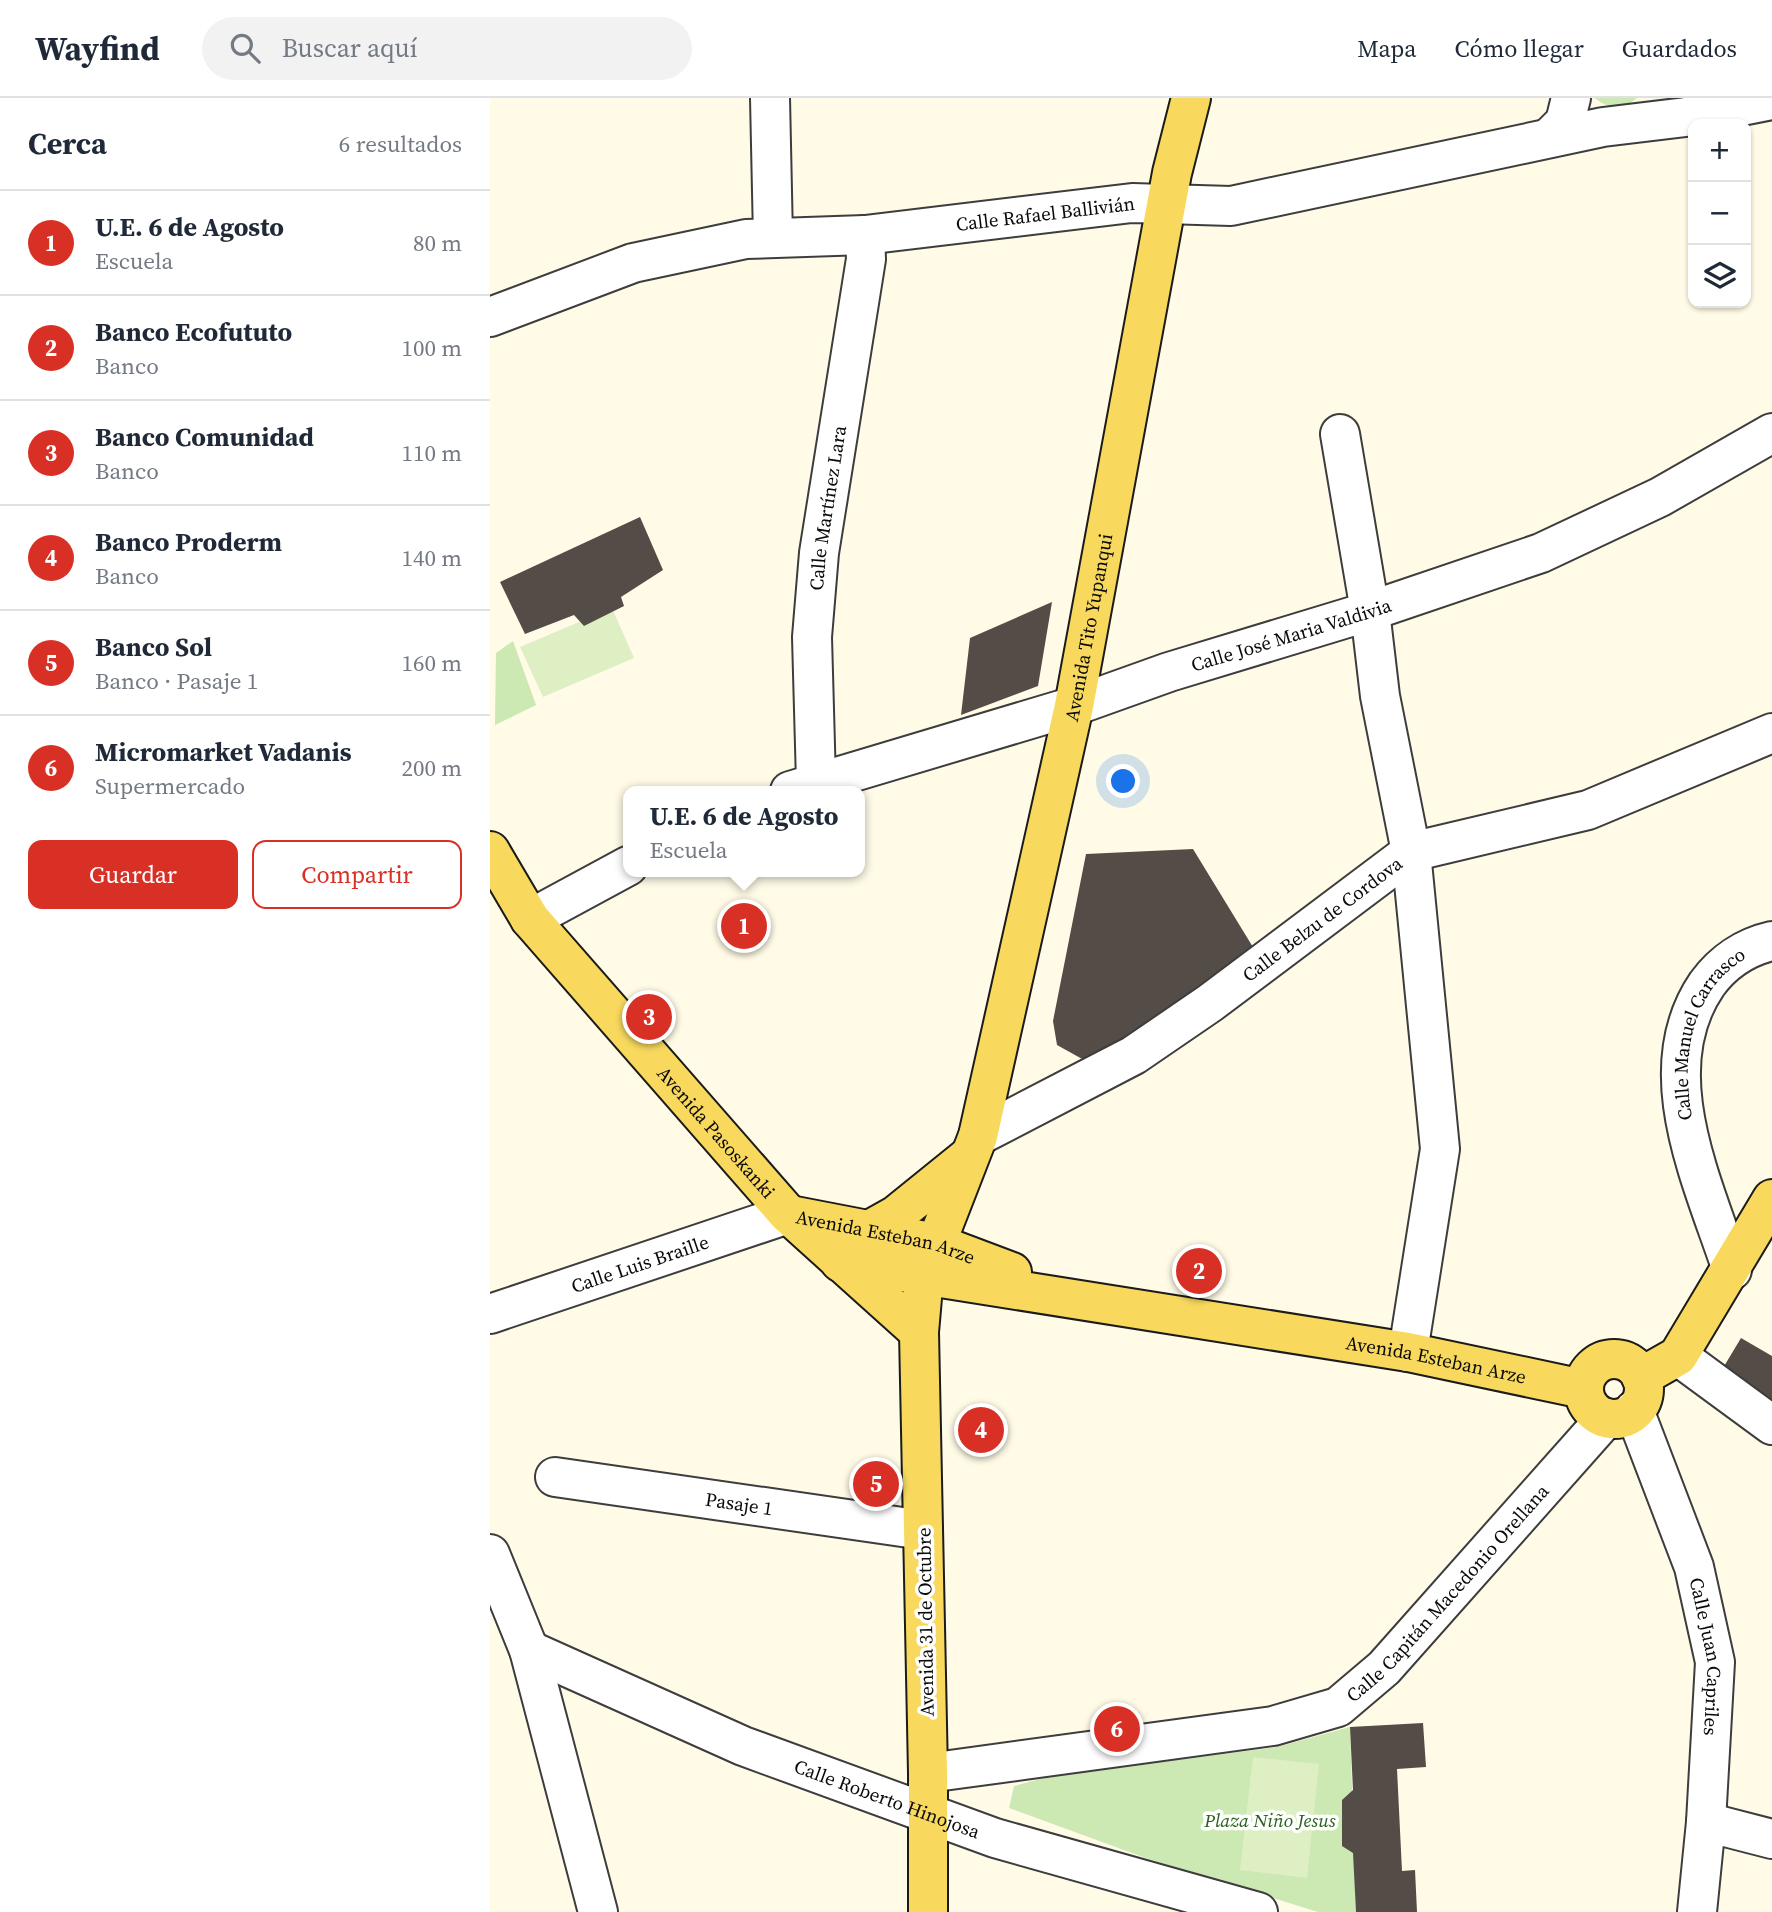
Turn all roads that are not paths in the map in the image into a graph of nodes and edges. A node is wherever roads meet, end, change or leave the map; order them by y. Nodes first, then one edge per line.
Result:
1 (770, 98) edge
2 (1191, 98) edge
3 (1572, 100) edge
4 (1772, 100) edge
5 (1663, 108) edge
6 (1603, 127) junction
7 (1549, 138) junction
8 (1167, 205) junction
9 (864, 235) junction
10 (773, 237) junction
11 (490, 317) edge
12 (1772, 433) edge
13 (1340, 435) dead end
14 (1370, 611) junction
15 (1074, 706) junction
16 (1772, 733) edge
17 (803, 786) edge
18 (806, 786) edge
19 (490, 851) edge
20 (1411, 852) junction
21 (623, 869) edge
22 (530, 919) junction
23 (1772, 941) edge
24 (974, 1145) junction
25 (1772, 1199) edge
26 (788, 1214) junction
27 (871, 1229) junction
28 (930, 1259) junction
29 (840, 1262) junction
30 (1732, 1270) junction
31 (490, 1314) edge
32 (919, 1332) junction
33 (1408, 1352) junction
34 (1678, 1356) junction
35 (1616, 1399) junction
36 (1772, 1425) edge
37 (555, 1477) dead end
38 (923, 1530) junction
39 (490, 1554) edge
40 (529, 1650) junction
41 (928, 1773) junction
42 (928, 1811) junction
43 (1706, 1822) junction
44 (1772, 1839) edge
45 (598, 1912) edge
46 (928, 1912) edge
47 (1258, 1912) edge
48 (1697, 1912) edge

1 - 10 street
2 - 8 main road, Avenida Tito Yupanqui
3 - 6 street
3 - 7 street
4 - 5 street
5 - 6 street, Calle Rafael Ballivián
6 - 7 street, Calle Rafael Ballivián
7 - 8 street, Calle Rafael Ballivián
8 - 9 street, Calle Rafael Ballivián
8 - 15 main road, Avenida Tito Yupanqui
9 - 10 street, Calle Rafael Ballivián
9 - 17 street, Calle Martínez Lara
10 - 11 street, Calle Rafael Ballivián
12 - 14 street, Calle José Maria Valdivia
13 - 14 street
14 - 15 street, Calle José Maria Valdivia
14 - 20 street
15 - 18 street, Calle José Maria Valdivia
15 - 24 main road, Avenida Tito Yupanqui
16 - 20 street, Calle Belzu de Cordova
19 - 22 main road, Avenida Pasoskanki
20 - 24 street, Calle Belzu de Cordova
20 - 33 street
21 - 22 street
22 - 26 main road, Avenida Pasoskanki
23 - 30 street, Calle Manuel Carrasco
24 - 27 main road
24 - 28 main road, Avenida Tito Yupanqui
25 - 30 main road
26 - 27 main road, Avenida Esteban Arze
26 - 29 main road, Avenida Esteban Arze
26 - 31 street, Calle Luis Braille
27 - 28 main road, Avenida Esteban Arze
28 - 29 main road, Avenida Esteban Arze
28 - 32 main road, Avenida 31 de Octubre
28 - 33 main road, Avenida Esteban Arze
29 - 32 main road
30 - 34 main road
32 - 38 main road, Avenida 31 de Octubre
33 - 35 main road, Avenida Esteban Arze
34 - 35 main road
34 - 36 street
35 - 41 street, Calle Capitán Macedonio Orellana
35 - 43 street, Calle Juan Capriles
37 - 38 street, Pasaje 1
38 - 41 main road, Avenida 31 de Octubre
39 - 40 street
40 - 42 street, Calle Roberto Hinojosa
40 - 45 street
41 - 42 main road, Avenida 31 de Octubre
42 - 46 main road, Avenida 31 de Octubre
42 - 47 street, Calle Roberto Hinojosa
43 - 44 street
43 - 48 street, Calle Juan Capriles

